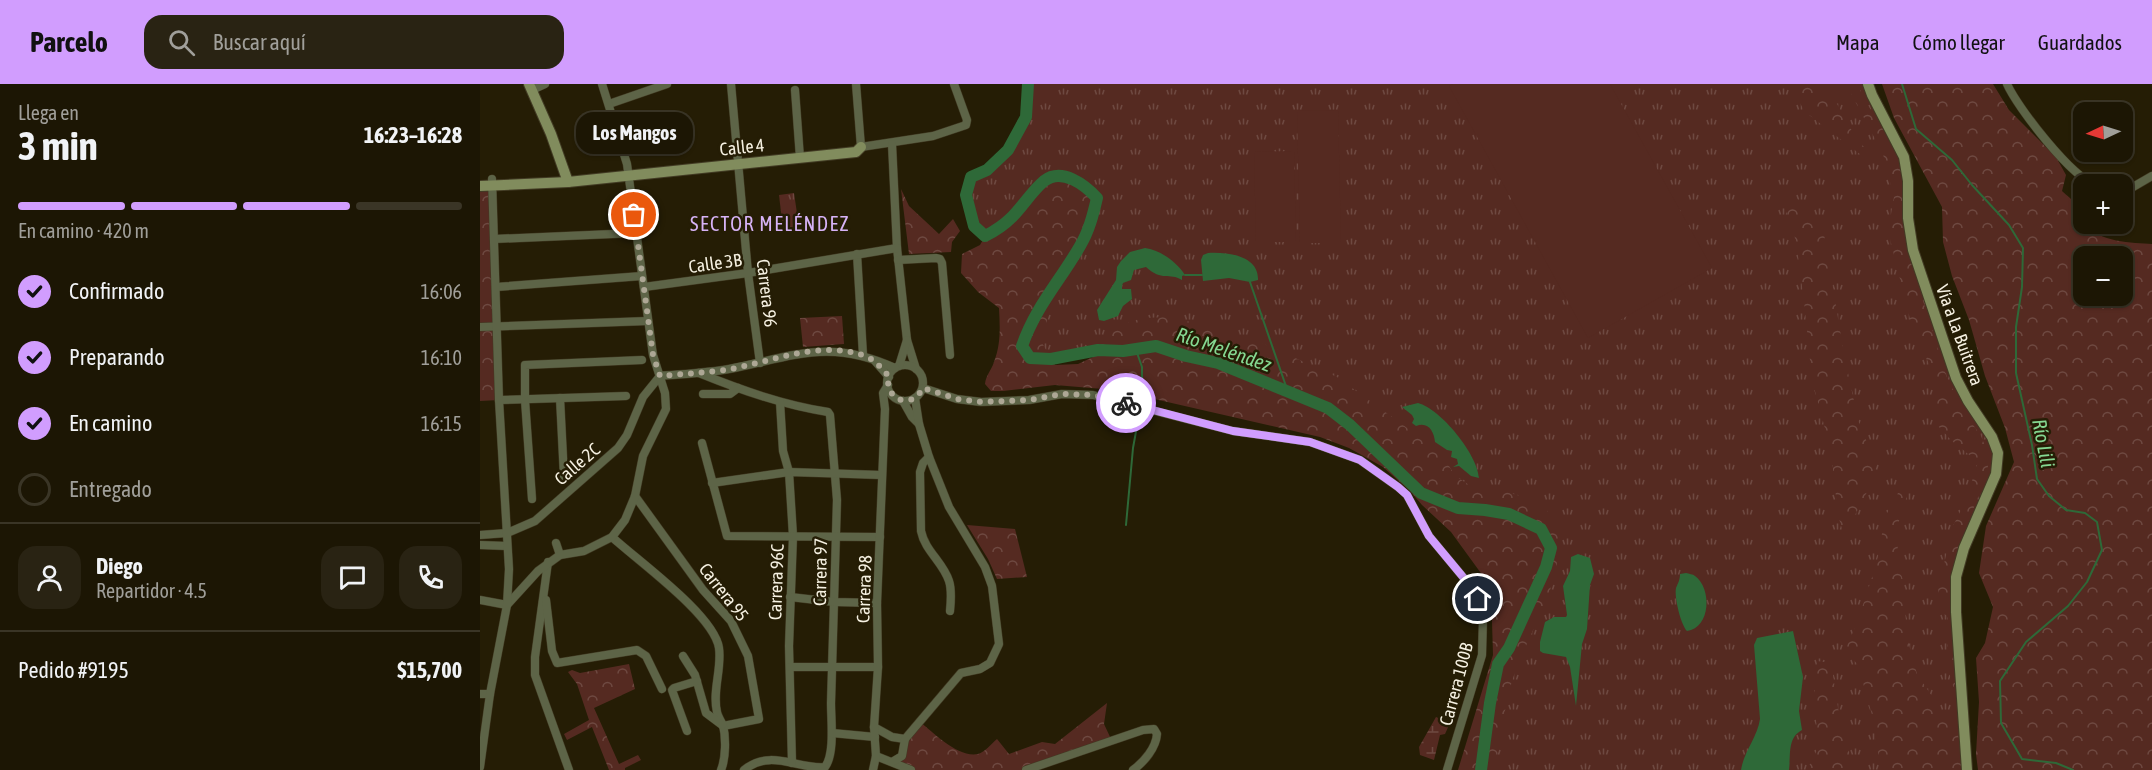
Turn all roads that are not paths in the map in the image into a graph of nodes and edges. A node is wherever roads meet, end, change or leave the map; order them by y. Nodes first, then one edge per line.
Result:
1 (545, 84) edge
2 (602, 84) edge
3 (667, 84) edge
4 (731, 84) edge
5 (856, 84) edge
6 (954, 84) edge
7 (1868, 84) edge
8 (2007, 84) edge
9 (530, 87) edge
10 (795, 90) dead end
11 (609, 104) junction
12 (892, 144) junction
13 (861, 147) junction
14 (799, 154) junction
15 (738, 161) junction
16 (628, 172) junction
17 (2080, 174) edge
18 (2152, 176) edge
19 (567, 179) junction
20 (480, 180) edge
21 (493, 182) junction
22 (480, 186) edge
23 (2133, 187) edge
24 (636, 233) junction
25 (494, 239) junction
26 (897, 248) junction
27 (857, 254) junction
28 (898, 260) junction
29 (748, 273) junction
30 (642, 276) junction
31 (496, 287) junction
32 (644, 287) junction
33 (648, 321) junction
34 (480, 327) edge
35 (497, 327) junction
36 (907, 340) junction
37 (863, 355) junction
38 (950, 356) dead end
39 (642, 360) dead end
40 (875, 361) junction
41 (760, 363) junction
42 (897, 367) junction
43 (916, 369) junction
44 (699, 372) junction
45 (660, 376) junction
46 (888, 381) junction
47 (738, 388) junction
48 (923, 388) junction
49 (703, 394) dead end
50 (626, 396) dead end
51 (561, 398) junction
52 (915, 398) junction
53 (899, 399) junction
54 (499, 400) junction
55 (525, 400) junction
56 (780, 402) junction
57 (885, 409) junction
58 (919, 424) junction
59 (702, 443) dead end
60 (928, 457) junction
61 (789, 472) junction
62 (836, 473) junction
63 (881, 475) junction
64 (564, 477) dead end
65 (712, 483) junction
66 (635, 496) junction
67 (532, 500) dead end
68 (507, 533) junction
69 (480, 535) edge
70 (793, 536) junction
71 (612, 537) junction
72 (835, 537) junction
73 (880, 537) junction
74 (556, 543) dead end
75 (480, 545) edge
76 (507, 546) junction
77 (560, 555) junction
78 (549, 562) junction
79 (544, 589) junction
80 (790, 597) junction
81 (480, 600) edge
82 (834, 602) junction
83 (877, 603) junction
84 (507, 605) junction
85 (950, 610) dead end
86 (683, 656) dead end
87 (790, 667) junction
88 (832, 667) junction
89 (878, 667) junction
90 (697, 681) junction
91 (662, 689) dead end
92 (480, 694) edge
93 (490, 694) junction
94 (723, 726) junction
95 (874, 727) junction
96 (687, 731) dead end
97 (832, 734) junction
98 (875, 737) junction
99 (905, 739) junction
100 (876, 756) junction
101 (902, 756) junction
102 (892, 762) junction
103 (792, 763) junction
104 (480, 767) edge
105 (908, 769) edge
106 (569, 770) edge
107 (721, 770) edge
108 (744, 770) edge
109 (873, 770) edge
110 (1026, 770) edge
111 (1133, 770) edge
112 (1447, 770) edge
113 (1967, 770) edge

1 - 9 street
2 - 11 street
3 - 11 street
4 - 15 street, Carrera 96
5 - 13 street
6 - 12 street, Calle 4
7 - 113 street, Vía a La Buitrera
8 - 17 street
9 - 19 street
10 - 14 street
11 - 16 street
12 - 13 street, Calle 4
12 - 26 street
13 - 14 street, Calle 4
14 - 15 street, Calle 4
15 - 16 street, Calle 4
15 - 29 street, Carrera 96
16 - 19 street, Calle 4
16 - 24 street
18 - 23 street
19 - 21 street, Calle 4
20 - 21 street, Calle 4
21 - 22 street, Calle 4
21 - 25 street
24 - 25 street
24 - 30 street
25 - 31 street
26 - 27 street, Calle 3B
26 - 28 street
27 - 29 street, Calle 3B
27 - 37 street
28 - 36 street
28 - 38 street
29 - 32 street, Calle 3B
29 - 41 street, Carrera 96
30 - 31 street
30 - 32 street
31 - 35 street
32 - 33 street
33 - 35 street
33 - 45 street
34 - 35 street
35 - 54 street
36 - 42 street
36 - 43 street
37 - 40 street
37 - 41 street
39 - 55 street
40 - 42 street
40 - 46 street
41 - 44 street
42 - 43 street
42 - 46 street
43 - 48 street
44 - 45 street
44 - 47 street
45 - 66 street
45 - 68 street, Calle 2C
46 - 53 street
46 - 57 street, Carrera 98
47 - 49 street
47 - 56 street
48 - 52 street
48 - 112 street, Carrera 100B
50 - 51 street
51 - 55 street
51 - 64 street
52 - 53 street
52 - 58 street
53 - 57 street
53 - 58 street
54 - 55 street
54 - 68 street
55 - 67 street
56 - 61 street, Carrera 96C
56 - 62 street, Carrera 97
57 - 63 street, Carrera 98
58 - 60 street
59 - 65 street
60 - 85 street
60 - 99 street
61 - 62 street
61 - 65 street
61 - 70 street, Carrera 96C
62 - 63 street
62 - 72 street, Carrera 97
63 - 73 street, Carrera 98
65 - 70 street
66 - 71 street
66 - 94 street, Carrera 95
68 - 69 street, Calle 2C
68 - 76 street
70 - 72 street
70 - 80 street, Carrera 96C
71 - 77 street
71 - 94 street
72 - 73 street
72 - 82 street, Carrera 97
73 - 83 street, Carrera 98
74 - 77 street
75 - 76 street
76 - 84 street
77 - 78 street
78 - 79 street
78 - 84 street
79 - 91 street
79 - 106 street
80 - 82 street
80 - 87 street, Carrera 96C
81 - 84 street
82 - 83 street
82 - 88 street, Carrera 97
83 - 89 street, Carrera 98
84 - 93 street
86 - 90 street
87 - 88 street
87 - 103 street, Carrera 96C
88 - 89 street
88 - 97 street, Carrera 97
89 - 95 street, Carrera 98
90 - 94 street
90 - 96 street
92 - 93 street
93 - 104 street
94 - 107 street
95 - 98 street, Carrera 98
95 - 99 street
97 - 98 street
97 - 103 street, Carrera 97
98 - 100 street, Carrera 98
99 - 101 street
100 - 102 street
100 - 109 street, Carrera 98
101 - 102 street
101 - 105 street
102 - 105 street
103 - 108 street
110 - 111 street

